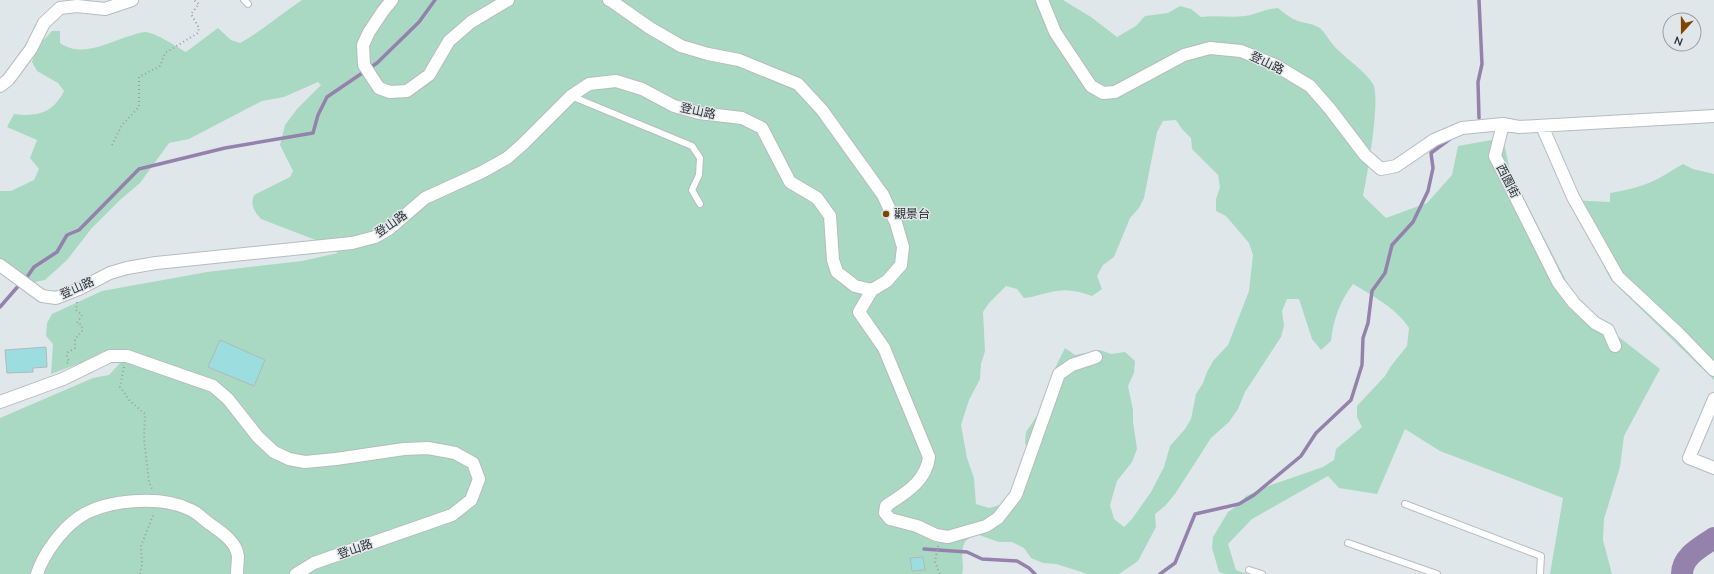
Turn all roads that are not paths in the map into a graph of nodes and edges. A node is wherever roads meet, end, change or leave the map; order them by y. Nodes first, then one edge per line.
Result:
1 (132, 0) edge
2 (392, 0) edge
3 (508, 0) edge
4 (608, 0) edge
5 (1042, 0) edge
6 (0, 86) edge
7 (571, 96) junction
8 (1714, 116) edge
9 (1503, 124) junction
10 (1542, 126) junction
11 (700, 204) dead end
12 (0, 265) edge
13 (872, 290) junction
14 (1615, 346) dead end
15 (1096, 357) dead end
16 (1714, 370) edge
17 (1714, 399) edge
18 (0, 402) edge
19 (1714, 468) edge
20 (1405, 504) dead end
21 (1348, 543) dead end
22 (1249, 570) dead end
23 (37, 574) edge
24 (237, 574) edge
25 (296, 574) edge
26 (1262, 574) edge
27 (1437, 574) edge
28 (1540, 574) edge

1 - 6 street
2 - 3 street
4 - 13 street
5 - 9 street, 登山路
7 - 11 lane
7 - 12 street, 登山路
7 - 13 street, 登山路
8 - 10 street
9 - 10 street
9 - 14 street, 西園街
10 - 16 street
13 - 15 street
17 - 19 street
18 - 25 street, 登山路
20 - 28 lane
21 - 27 lane
22 - 26 lane
23 - 24 street

